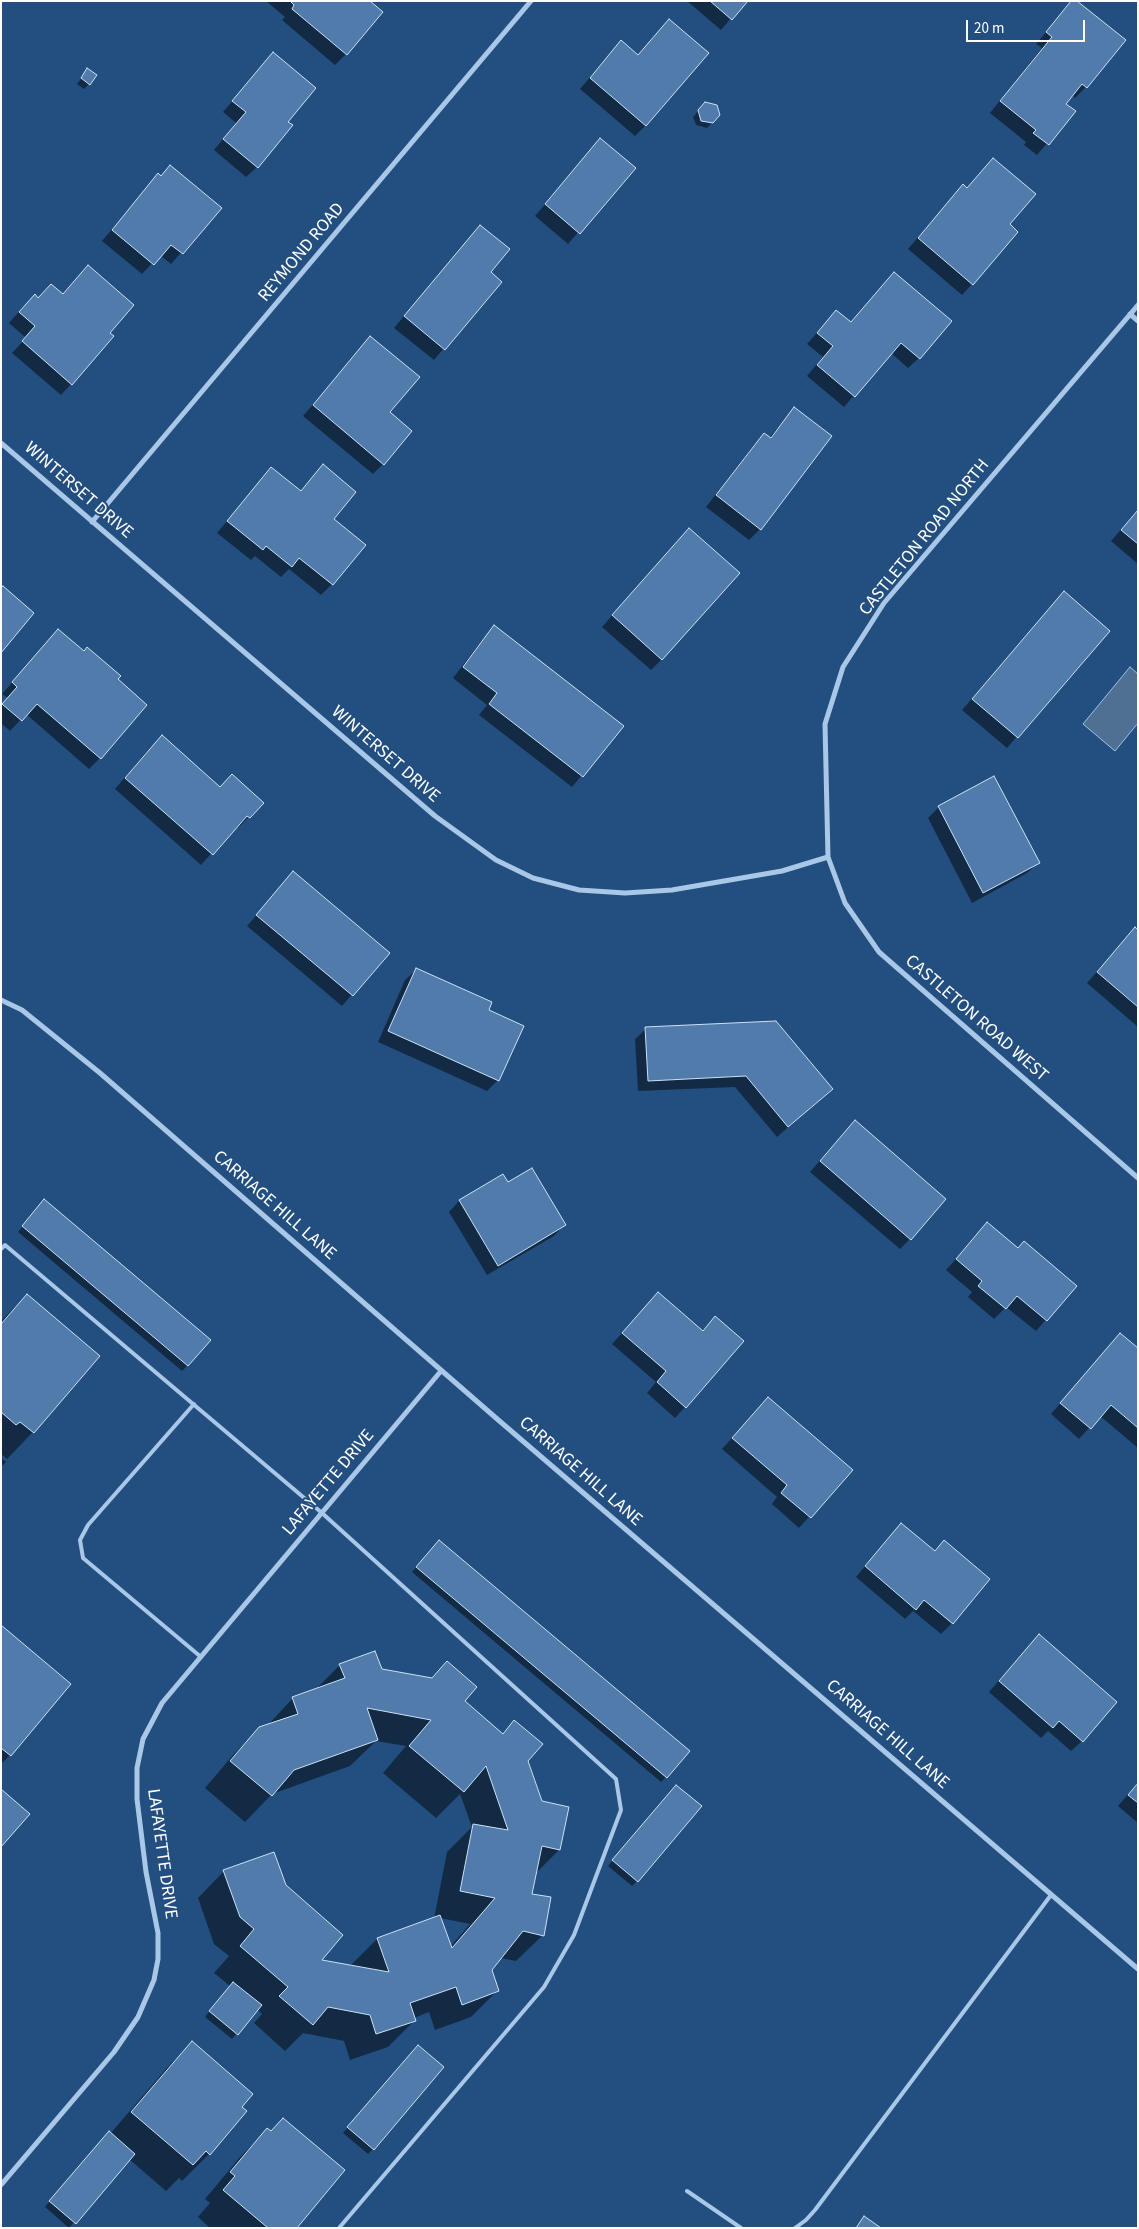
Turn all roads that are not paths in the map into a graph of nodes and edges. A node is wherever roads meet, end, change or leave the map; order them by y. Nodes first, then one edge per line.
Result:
1 (531, 1) edge
2 (1138, 305) edge
3 (1130, 314) junction
4 (1138, 322) edge
5 (1, 443) edge
6 (92, 522) junction
7 (828, 857) junction
8 (1, 1000) edge
9 (1138, 1178) edge
10 (1, 1250) edge
11 (441, 1371) junction
12 (194, 1404) junction
13 (322, 1513) junction
14 (201, 1657) junction
15 (1051, 1895) junction
16 (1138, 1969) edge
17 (1, 2184) edge
18 (687, 2191) dead end
19 (339, 2228) edge
20 (741, 2228) edge
21 (795, 2228) edge

1 - 6 street, REYMOND ROAD
2 - 3 street, CASTLETON ROAD NORTH
3 - 4 street
3 - 7 street, CASTLETON ROAD NORTH
5 - 6 street, WINTERSET DRIVE
6 - 7 street, WINTERSET DRIVE
7 - 9 street, CASTLETON ROAD WEST
8 - 11 street, CARRIAGE HILL LANE
10 - 12 lane
11 - 13 street, LAFAYETTE DRIVE
11 - 15 street, CARRIAGE HILL LANE
12 - 13 lane
12 - 14 lane
13 - 14 street, LAFAYETTE DRIVE
13 - 19 lane
14 - 17 street, LAFAYETTE DRIVE
15 - 16 street, CARRIAGE HILL LANE
15 - 21 lane
18 - 20 lane

